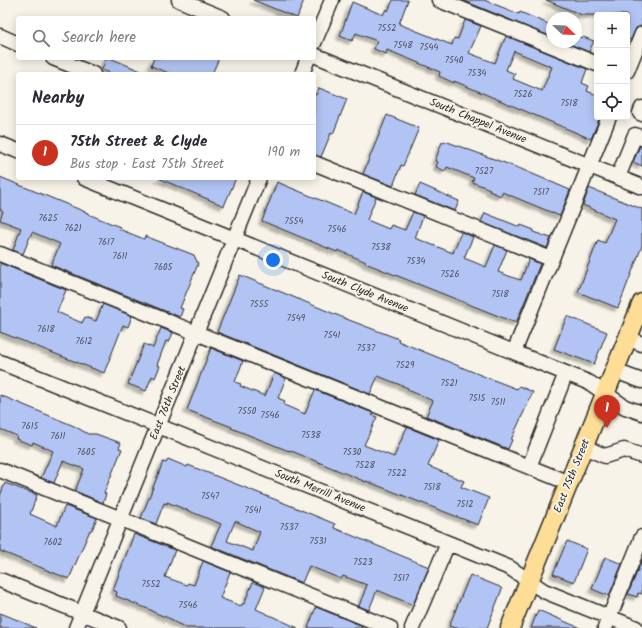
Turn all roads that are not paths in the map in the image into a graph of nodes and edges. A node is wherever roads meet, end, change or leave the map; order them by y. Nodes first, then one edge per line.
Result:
1 (179, 0) edge
2 (332, 0) edge
3 (439, 0) edge
4 (219, 16) edge
5 (642, 34) edge
6 (0, 36) edge
7 (316, 38) edge
8 (16, 43) edge
9 (316, 56) edge
10 (58, 60) edge
11 (307, 60) edge
12 (594, 63) edge
13 (630, 64) edge
14 (88, 72) edge
15 (303, 72) edge
16 (642, 108) edge
17 (642, 114) edge
18 (608, 120) edge
19 (642, 138) edge
20 (0, 144) edge
21 (16, 150) edge
22 (316, 164) edge
23 (589, 166) junction
24 (618, 177) junction
25 (89, 180) edge
26 (258, 180) edge
27 (642, 188) edge
28 (234, 239) junction
29 (0, 254) edge
30 (551, 259) junction
31 (642, 303) edge
32 (196, 333) junction
33 (635, 341) edge
34 (514, 352) junction
35 (0, 362) edge
36 (615, 370) junction
37 (566, 373) junction
38 (642, 381) edge
39 (605, 393) junction
40 (642, 414) edge
41 (158, 426) junction
42 (584, 447) junction
43 (642, 456) edge
44 (529, 467) junction
45 (0, 470) edge
46 (569, 483) junction
47 (121, 519) junction
48 (642, 537) edge
49 (448, 543) junction
50 (0, 580) edge
51 (529, 581) junction
52 (82, 613) junction
53 (607, 623) edge
54 (76, 628) edge
55 (119, 628) edge
56 (390, 628) edge
57 (412, 628) edge
58 (510, 628) edge
59 (636, 628) edge

1 - 4 street
2 - 7 street
3 - 12 street
5 - 13 street
6 - 8 street
9 - 23 street, South Chappel Avenue
10 - 14 street
11 - 15 street
16 - 17 street
18 - 23 street
19 - 24 street
20 - 21 street
22 - 30 street
23 - 24 street, South Chappel Avenue
23 - 30 street
24 - 27 street, South Chappel Avenue
25 - 28 street, South Clyde Avenue
26 - 28 street, East 76th Street
28 - 32 street, East 76th Street
28 - 34 street, South Clyde Avenue
29 - 32 street
30 - 34 street
31 - 33 main road, East 75th Street
32 - 41 street, East 76th Street
32 - 44 street
33 - 36 main road, East 75th Street
34 - 37 street, South Clyde Avenue
35 - 41 street, South Merrill Avenue
36 - 38 street
36 - 39 main road, East 75th Street
37 - 39 street, South Clyde Avenue
37 - 44 street
39 - 40 street, South Clyde Avenue
39 - 42 main road, East 75th Street
41 - 47 street, East 76th Street
41 - 49 street, South Merrill Avenue
42 - 43 street
42 - 46 main road, East 75th Street
44 - 46 street
45 - 47 street
46 - 51 main road, East 75th Street
47 - 52 street, East 76th Street
47 - 56 street
48 - 53 street
49 - 51 street, South Merrill Avenue
49 - 57 street
50 - 52 street
51 - 53 street, South Merrill Avenue
51 - 58 main road, East 75th Street
52 - 54 street, East 76th Street
52 - 55 street
53 - 59 street, South Merrill Avenue

